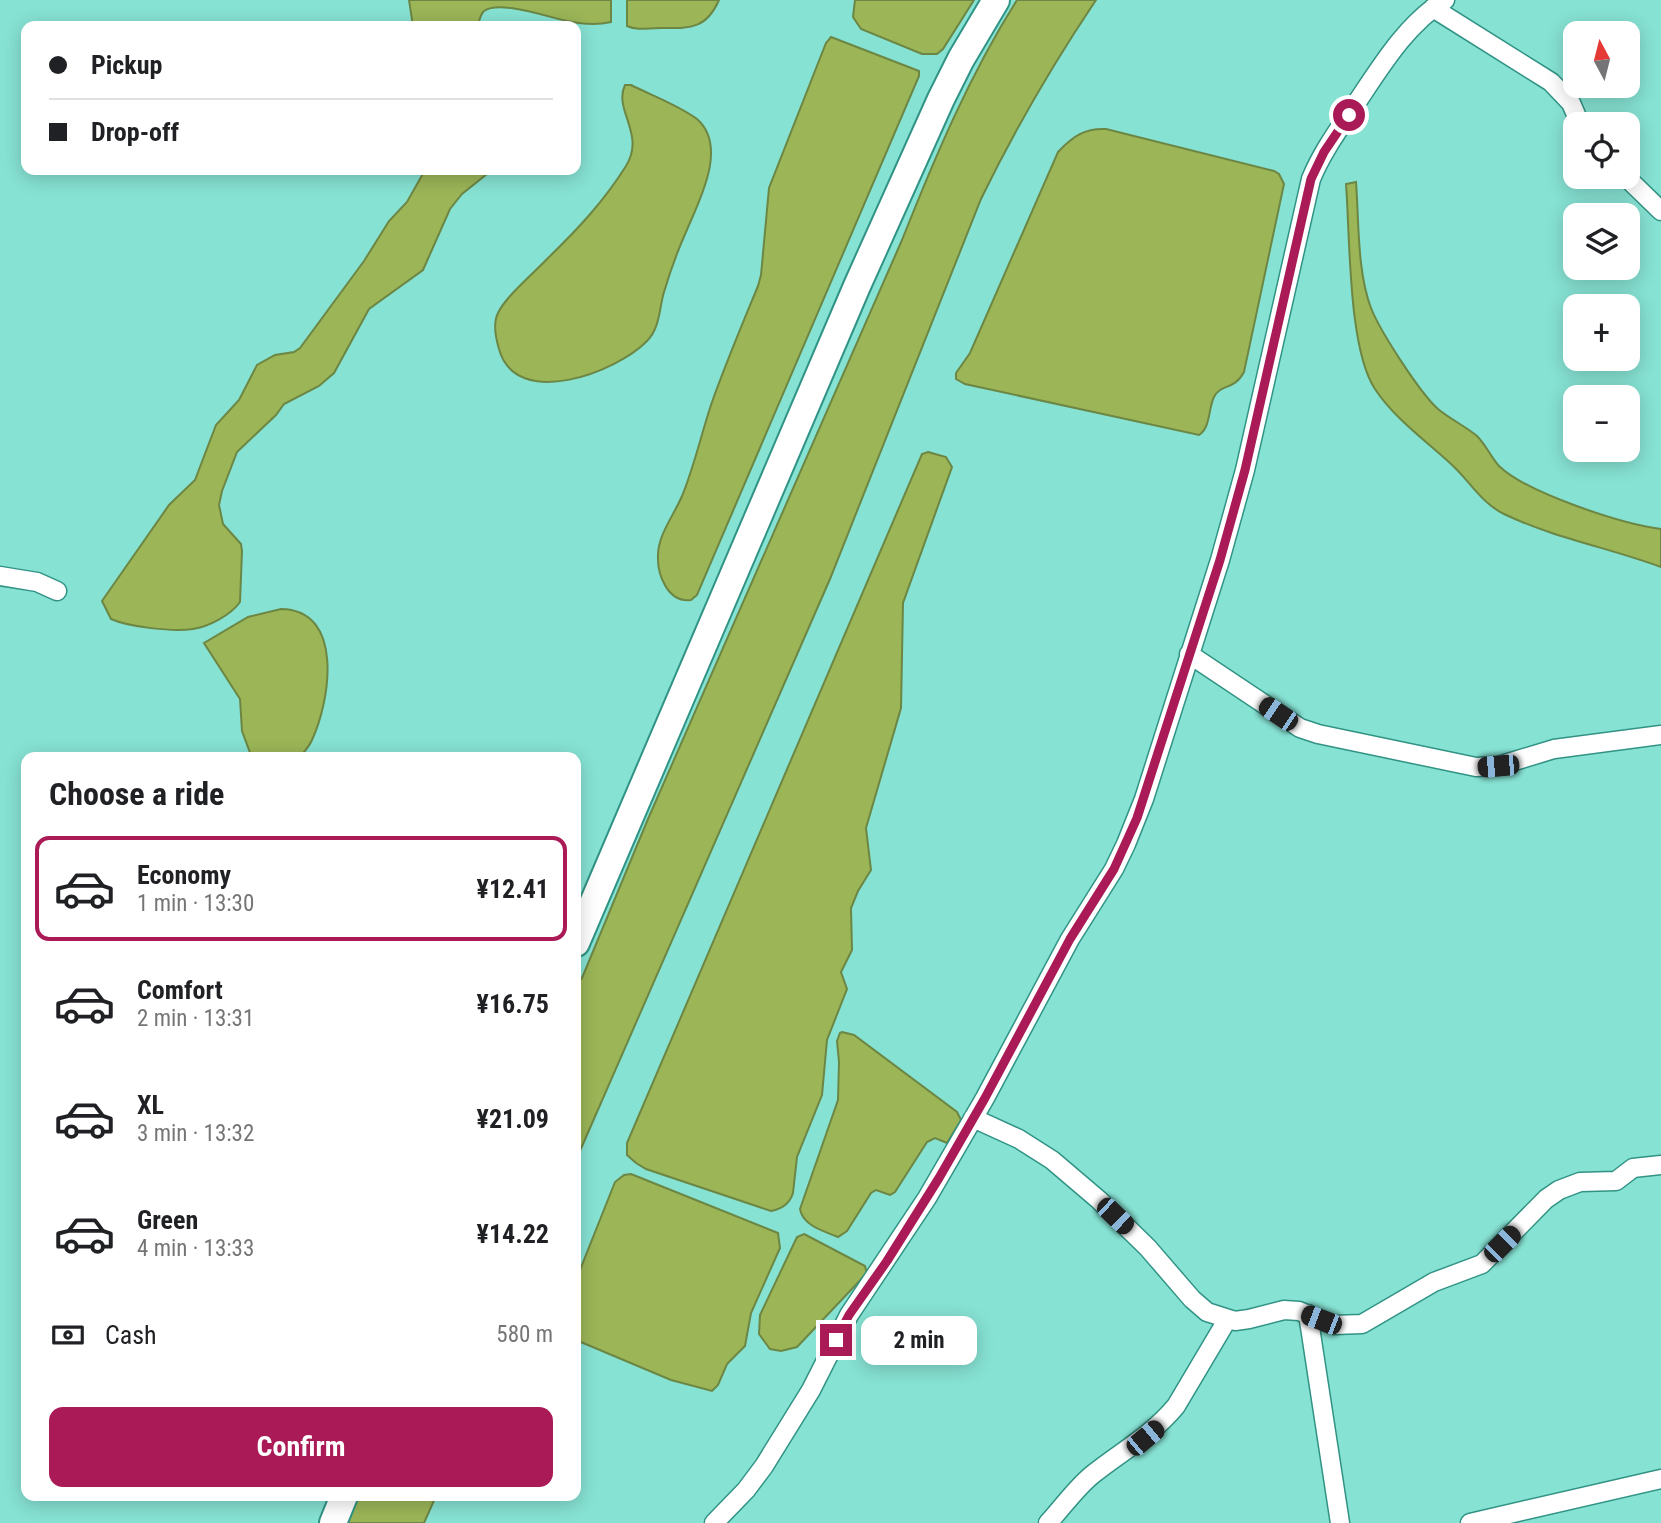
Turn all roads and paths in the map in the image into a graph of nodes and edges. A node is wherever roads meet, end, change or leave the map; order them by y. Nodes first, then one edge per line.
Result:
1 (996, 0) edge
2 (1439, 4) edge
3 (1575, 112) edge
4 (1638, 189) edge
5 (1661, 211) edge
6 (0, 576) edge
7 (57, 591) dead end
8 (1189, 654) junction
9 (1661, 735) edge
10 (581, 931) edge
11 (973, 1118) junction
12 (1661, 1165) edge
13 (1308, 1314) junction
14 (1227, 1320) junction
15 (1661, 1479) edge
16 (721, 1521) edge
17 (1048, 1523) edge
18 (1340, 1523) edge
19 (1471, 1523) edge

1 - 10 street
2 - 3 street
2 - 8 street
4 - 5 street
6 - 7 street
8 - 9 street
8 - 11 street
11 - 14 street
11 - 16 street
12 - 13 street
13 - 14 street
13 - 18 street
14 - 17 street
15 - 19 street

